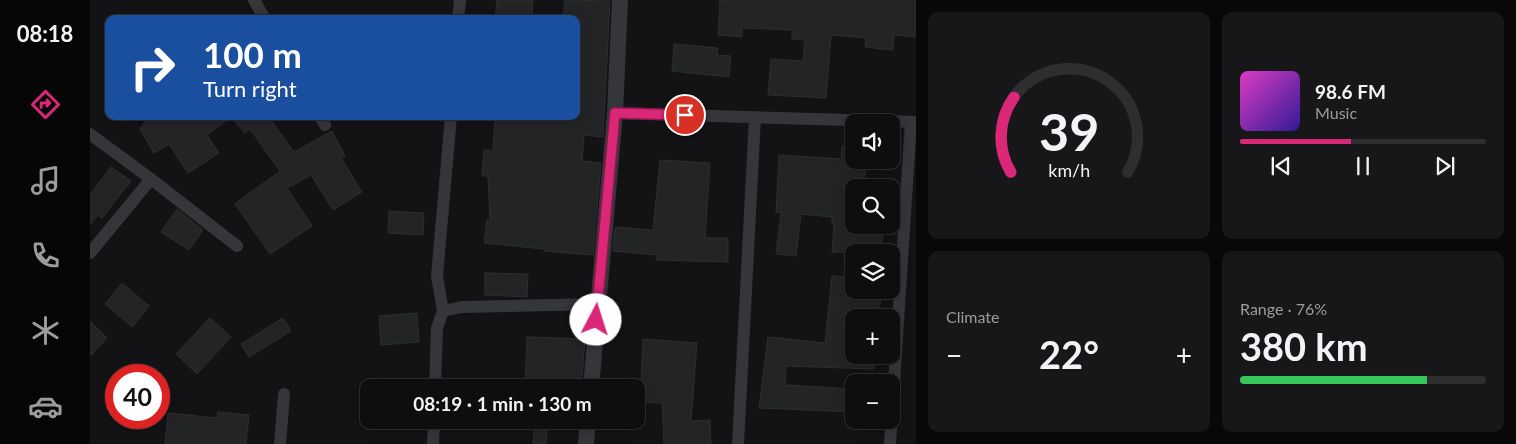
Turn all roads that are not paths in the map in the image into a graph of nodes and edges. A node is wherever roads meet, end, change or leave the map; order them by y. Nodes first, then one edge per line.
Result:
1 (254, 0) edge
2 (460, 0) edge
3 (620, 0) edge
4 (263, 15) edge
5 (458, 15) edge
6 (615, 113) junction
7 (755, 117) junction
8 (451, 120) edge
9 (914, 122) edge
10 (90, 134) edge
11 (152, 178) junction
12 (237, 246) dead end
13 (90, 253) edge
14 (598, 304) junction
15 (443, 311) junction
16 (435, 379) edge
17 (591, 379) edge
18 (284, 394) dead end
19 (434, 429) edge
20 (587, 429) edge
21 (280, 444) edge
22 (433, 444) edge
23 (586, 444) edge
24 (738, 444) edge
25 (890, 444) edge

1 - 4 street
2 - 5 street
3 - 6 street
6 - 7 street
6 - 14 street
7 - 9 street
7 - 24 street
8 - 15 street
9 - 25 street
10 - 11 street
11 - 12 street
11 - 13 street
14 - 15 street
14 - 17 street
15 - 16 street
18 - 21 street
19 - 22 street
20 - 23 street

